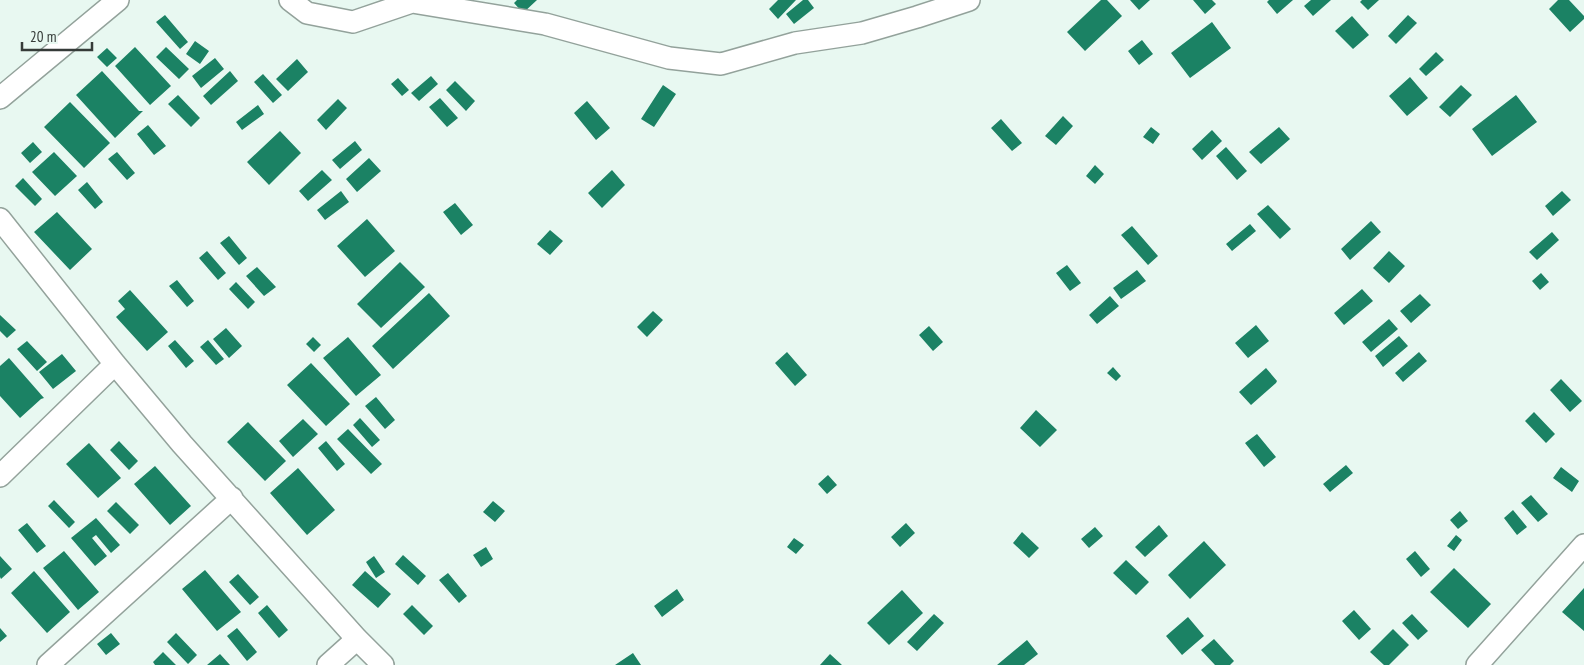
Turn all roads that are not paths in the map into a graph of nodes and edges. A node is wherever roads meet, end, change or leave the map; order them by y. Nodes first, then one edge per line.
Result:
1 (118, 0) edge
2 (290, 0) edge
3 (969, 0) edge
4 (0, 98) edge
5 (0, 219) edge
6 (115, 364) junction
7 (0, 476) edge
8 (232, 498) junction
9 (1584, 545) edge
10 (357, 639) junction
11 (48, 665) edge
12 (328, 665) edge
13 (383, 665) edge
14 (1477, 665) edge

1 - 4 street
2 - 3 street
5 - 6 street
6 - 7 street
6 - 8 street
8 - 10 street
8 - 11 street
9 - 14 street
10 - 12 street
10 - 13 street

